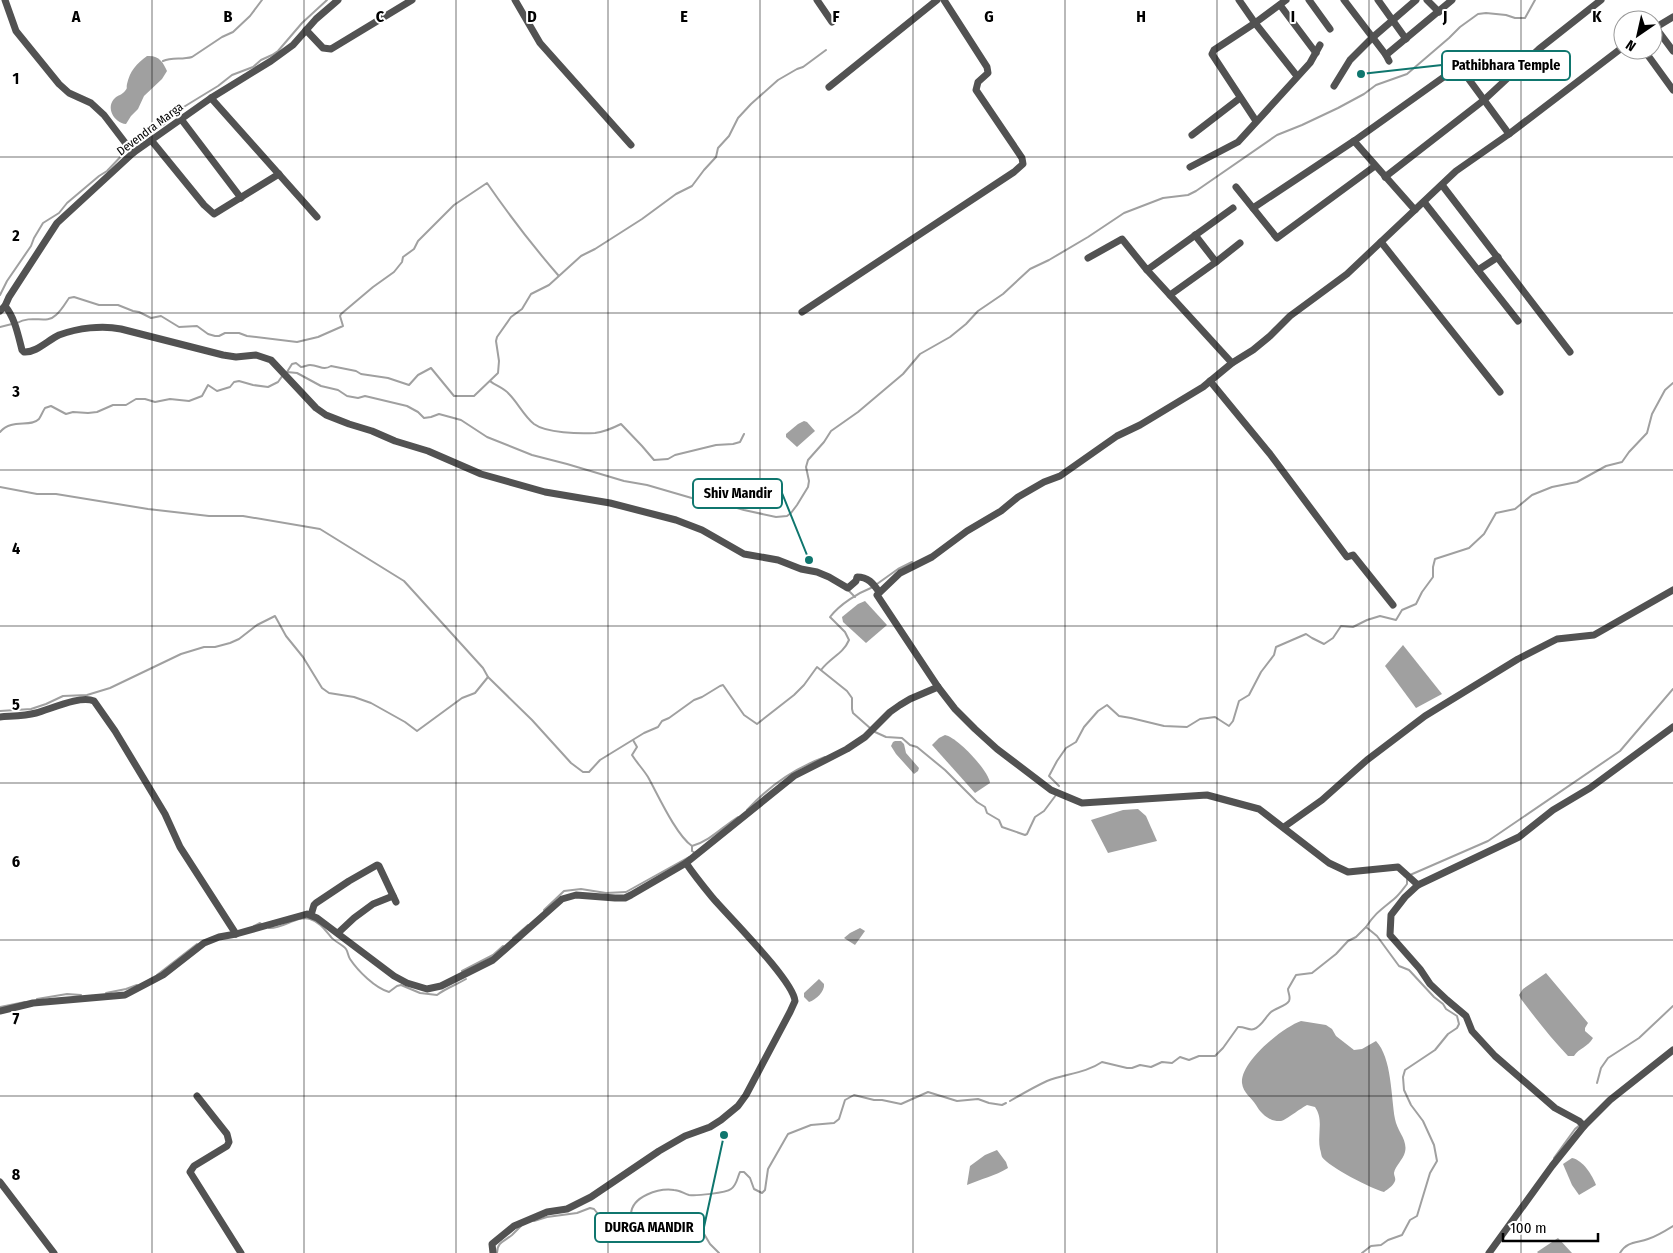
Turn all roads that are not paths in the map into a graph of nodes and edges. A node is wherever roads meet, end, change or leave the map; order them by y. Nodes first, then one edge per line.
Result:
1 (5, 0) edge
2 (338, 0) edge
3 (412, 0) edge
4 (515, 0) edge
5 (817, 0) edge
6 (937, 0) edge
7 (944, 0) edge
8 (1240, 0) edge
9 (1286, 0) edge
10 (1309, 0) edge
11 (1344, 0) edge
12 (1378, 0) edge
13 (1416, 0) edge
14 (1427, 0) edge
15 (1452, 0) edge
16 (1601, 0) edge
17 (1280, 5) junction
18 (1439, 12) junction
19 (1392, 21) junction
20 (832, 22) dead end
21 (1255, 23) junction
22 (1330, 29) dead end
23 (306, 30) junction
24 (1372, 38) junction
25 (1663, 38) edge
26 (1406, 39) junction
27 (1320, 45) dead end
28 (1673, 51) edge
29 (1316, 53) junction
30 (1613, 55) edge
31 (1651, 60) edge
32 (1297, 76) junction
33 (1334, 86) dead end
34 (830, 87) dead end
35 (1673, 90) edge
36 (212, 98) junction
37 (1240, 98) junction
38 (1484, 100) junction
39 (181, 119) junction
40 (1256, 121) junction
41 (1509, 134) junction
42 (1192, 135) dead end
43 (151, 140) junction
44 (1354, 141) junction
45 (631, 145) dead end
46 (133, 152) junction
47 (1375, 166) junction
48 (1190, 167) dead end
49 (279, 174) junction
50 (1385, 177) junction
51 (1442, 185) junction
52 (1236, 187) dead end
53 (241, 198) junction
54 (1424, 202) junction
55 (1233, 208) dead end
56 (1253, 208) junction
57 (1415, 210) junction
58 (317, 217) dead end
59 (1195, 235) junction
60 (1381, 242) junction
61 (1240, 243) dead end
62 (1498, 257) junction
63 (1088, 258) dead end
64 (1216, 262) junction
65 (1148, 270) junction
66 (1478, 270) junction
67 (1170, 295) junction
68 (2, 309) edge
69 (802, 312) dead end
70 (1518, 321) dead end
71 (1570, 352) dead end
72 (1232, 363) junction
73 (1210, 381) junction
74 (1500, 392) dead end
75 (876, 588) junction
76 (1673, 590) edge
77 (1393, 606) dead end
78 (938, 687) junction
79 (0, 717) edge
80 (1673, 727) edge
81 (1284, 827) junction
82 (686, 863) junction
83 (1418, 885) junction
84 (312, 915) junction
85 (338, 933) junction
86 (236, 934) junction
87 (0, 1011) edge
88 (1673, 1050) edge
89 (197, 1096) dead end
90 (1584, 1126) junction
91 (0, 1182) edge
92 (54, 1253) edge
93 (241, 1253) edge
94 (493, 1253) edge
95 (1489, 1253) edge

1 - 46 street
2 - 23 street, Devendra Marga
3 - 23 street
4 - 45 street
5 - 20 street
6 - 34 street
7 - 69 street
8 - 21 street
9 - 17 street
10 - 22 street
11 - 24 street
12 - 19 street
13 - 19 street
14 - 18 street
15 - 18 street
16 - 38 street
17 - 21 street
17 - 29 street
18 - 26 street
19 - 24 street
19 - 26 street
21 - 32 street
21 - 37 street
23 - 36 street, Devendra Marga
24 - 26 street
24 - 33 street
25 - 28 street
27 - 29 street
29 - 32 street
30 - 41 street
31 - 35 street
32 - 40 street
36 - 39 street, Devendra Marga
36 - 49 street
37 - 40 street
37 - 42 street
38 - 41 street
38 - 44 street
38 - 50 street
39 - 43 street, Devendra Marga
39 - 53 street
40 - 48 street
41 - 51 street
43 - 46 street, Devendra Marga
43 - 53 street
44 - 47 street
44 - 56 street
46 - 68 street, Devendra Marga
47 - 50 street
47 - 56 street
49 - 53 street
49 - 58 street
50 - 57 street
51 - 54 street
51 - 62 street
52 - 56 street
54 - 57 street
54 - 66 street
55 - 59 street
57 - 60 street
59 - 64 street
59 - 65 street
60 - 72 street
60 - 74 street
61 - 64 street
62 - 66 street
62 - 71 street
63 - 65 street
64 - 67 street
65 - 67 street
66 - 70 street
67 - 72 street
68 - 75 street
72 - 73 street
73 - 75 street
73 - 77 street
75 - 78 street
76 - 81 street
78 - 81 street
78 - 82 street
79 - 86 street
80 - 83 street
81 - 83 street
82 - 85 street
82 - 94 street
83 - 90 street
84 - 85 street
84 - 85 street
84 - 86 street
86 - 87 street
88 - 90 street
89 - 93 street
90 - 95 street
91 - 92 street

